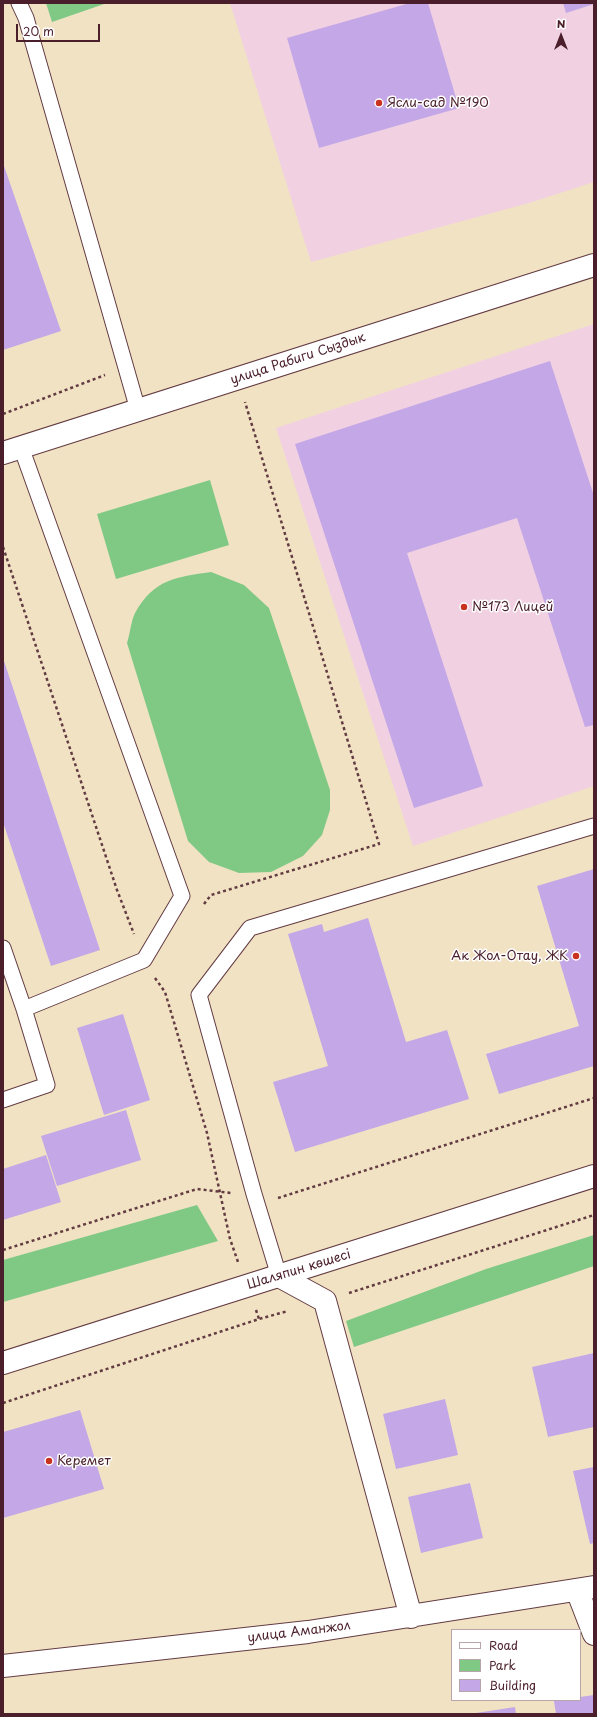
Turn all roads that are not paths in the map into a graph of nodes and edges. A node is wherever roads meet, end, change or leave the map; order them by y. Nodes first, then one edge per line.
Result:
1 (19, 3) edge
2 (594, 265) edge
3 (138, 410) junction
4 (12, 450) edge
5 (594, 826) edge
6 (3, 948) edge
7 (24, 1009) junction
8 (3, 1100) edge
9 (594, 1176) edge
10 (279, 1276) junction
11 (3, 1363) edge
12 (585, 1588) edge
13 (410, 1617) junction
14 (594, 1634) edge
15 (3, 1666) edge

1 - 3 lane
2 - 3 street, улица Рабиги Сыздык
3 - 4 street, улица Рабиги Сыздык
4 - 7 lane
5 - 10 lane
6 - 7 lane
7 - 8 lane
9 - 10 street, Шаляпин көшесі
10 - 11 street, Шаляпин көшесі
10 - 13 street
12 - 13 street, улица Аманжол
12 - 14 street
13 - 15 street, улица Аманжол

